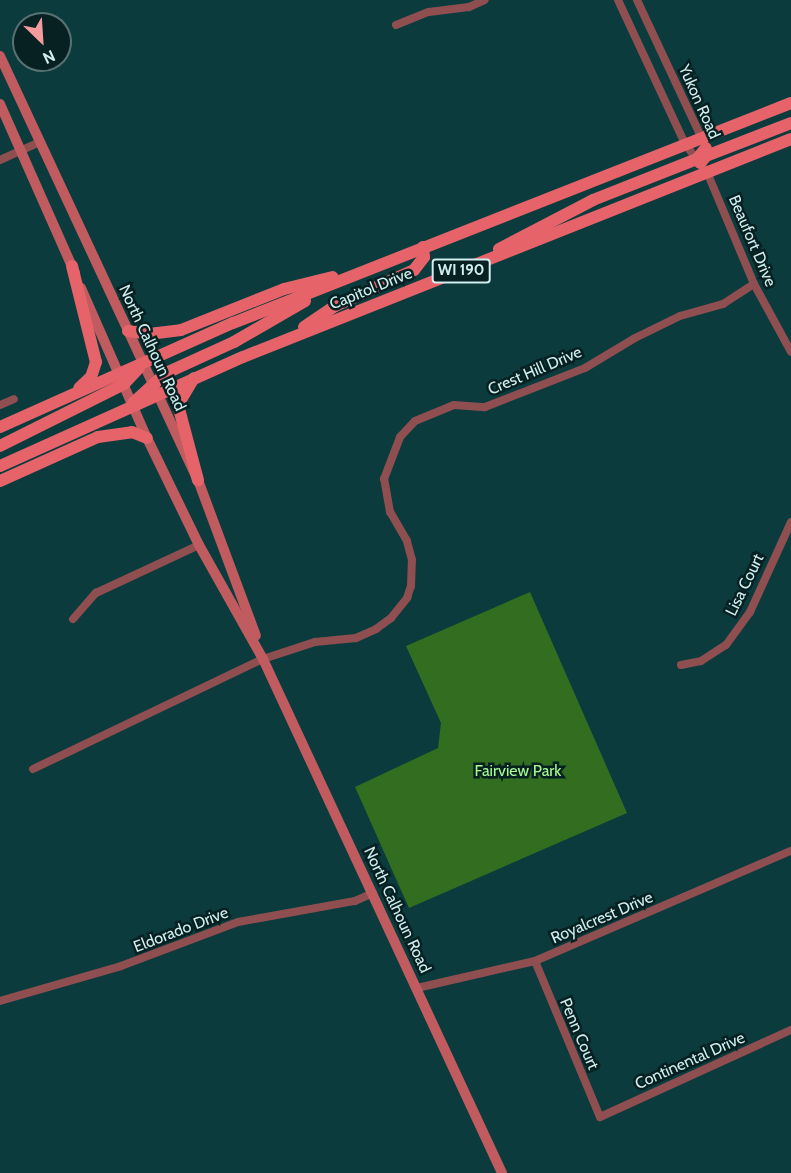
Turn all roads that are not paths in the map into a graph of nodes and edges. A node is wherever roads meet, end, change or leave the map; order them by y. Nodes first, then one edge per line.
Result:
1 (484, 0) edge
2 (618, 0) edge
3 (637, 0) edge
4 (396, 25) dead end
5 (0, 56) edge
6 (791, 103) edge
7 (0, 104) edge
8 (791, 123) edge
9 (791, 139) edge
10 (39, 142) junction
11 (685, 144) junction
12 (21, 150) junction
13 (703, 156) junction
14 (0, 160) edge
15 (423, 247) junction
16 (72, 266) junction
17 (373, 267) junction
18 (337, 282) junction
19 (754, 284) junction
20 (128, 331) junction
21 (283, 341) junction
22 (791, 352) edge
23 (143, 363) junction
24 (194, 378) junction
25 (121, 379) junction
26 (154, 388) junction
27 (70, 395) junction
28 (14, 399) dead end
29 (132, 404) junction
30 (0, 405) edge
31 (0, 427) edge
32 (147, 438) junction
33 (0, 446) edge
34 (0, 466) edge
35 (198, 480) junction
36 (0, 481) edge
37 (791, 522) edge
38 (199, 545) junction
39 (73, 619) dead end
40 (263, 659) junction
41 (681, 665) dead end
42 (33, 769) dead end
43 (791, 851) edge
44 (373, 893) junction
45 (535, 961) junction
46 (417, 988) junction
47 (0, 1001) edge
48 (791, 1030) edge
49 (600, 1117) joint
50 (502, 1173) edge

1 - 4 street
2 - 11 street, Yukon Road
3 - 13 street, Yukon Road
5 - 10 street, North Calhoun Road
6 - 13 main road, Capitol Drive / WI 190
7 - 12 street, North Calhoun Road
8 - 13 main road
9 - 13 main road, Capitol Drive / WI 190
10 - 12 street
10 - 20 street, North Calhoun Road
11 - 13 main road, Capitol Drive / WI 190
11 - 13 street, Yukon Road
11 - 15 main road, Capitol Drive / WI 190
12 - 14 street
12 - 16 street, North Calhoun Road
13 - 19 street, Beaufort Drive
13 - 21 main road, Capitol Drive / WI 190
15 - 17 main road, Capitol Drive / WI 190
15 - 21 main road
16 - 25 street, North Calhoun Road
16 - 27 main road
17 - 18 main road, Capitol Drive / WI 190
17 - 20 main road
18 - 23 main road, Capitol Drive / WI 190
18 - 26 main road
19 - 22 street, Beaufort Drive
19 - 40 street, Crest Hill Drive
20 - 23 street, North Calhoun Road
21 - 24 main road, Capitol Drive / WI 190
23 - 25 main road
23 - 26 street, North Calhoun Road
24 - 26 main road, Capitol Drive / WI 190
24 - 35 main road
25 - 27 main road
25 - 29 street, North Calhoun Road
25 - 33 main road
26 - 29 main road
26 - 35 street, North Calhoun Road
27 - 31 main road
28 - 30 street
29 - 32 street, North Calhoun Road
29 - 34 main road
32 - 36 main road
32 - 38 street, North Calhoun Road
35 - 40 street, North Calhoun Road
37 - 41 street, Lisa Court
38 - 39 street
38 - 40 street, North Calhoun Road
40 - 42 street, Crest Hill Drive
40 - 44 street, North Calhoun Road
43 - 45 street, Royalcrest Drive
44 - 46 street, North Calhoun Road
44 - 47 street, Eldorado Drive
45 - 46 street, Royalcrest Drive
45 - 49 street, Penn Court
46 - 50 street, North Calhoun Road
48 - 49 street, Continental Drive

